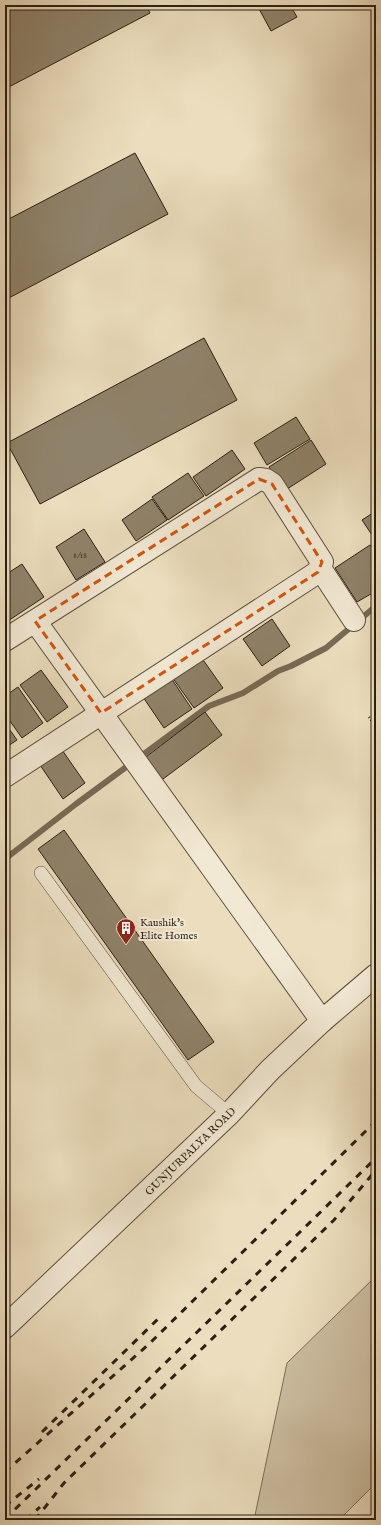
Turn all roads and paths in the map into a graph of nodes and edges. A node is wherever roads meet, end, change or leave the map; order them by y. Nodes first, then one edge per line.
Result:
1 (320, 568) junction
2 (354, 620) dead end
3 (35, 621) junction
4 (5, 640) edge
5 (101, 713) junction
6 (369, 717) dead end
7 (376, 727) edge
8 (5, 776) edge
9 (41, 873) dead end
10 (376, 975) edge
11 (322, 1021) junction
12 (229, 1114) junction
13 (5, 1327) edge

1 - 2 street
1 - 3 street
1 - 5 street
3 - 4 street
3 - 5 street
5 - 8 street
5 - 11 street
6 - 7 path
9 - 12 lane
10 - 11 street, GUNJURPALYA ROAD
11 - 12 street, GUNJURPALYA ROAD
12 - 13 street, GUNJURPALYA ROAD

